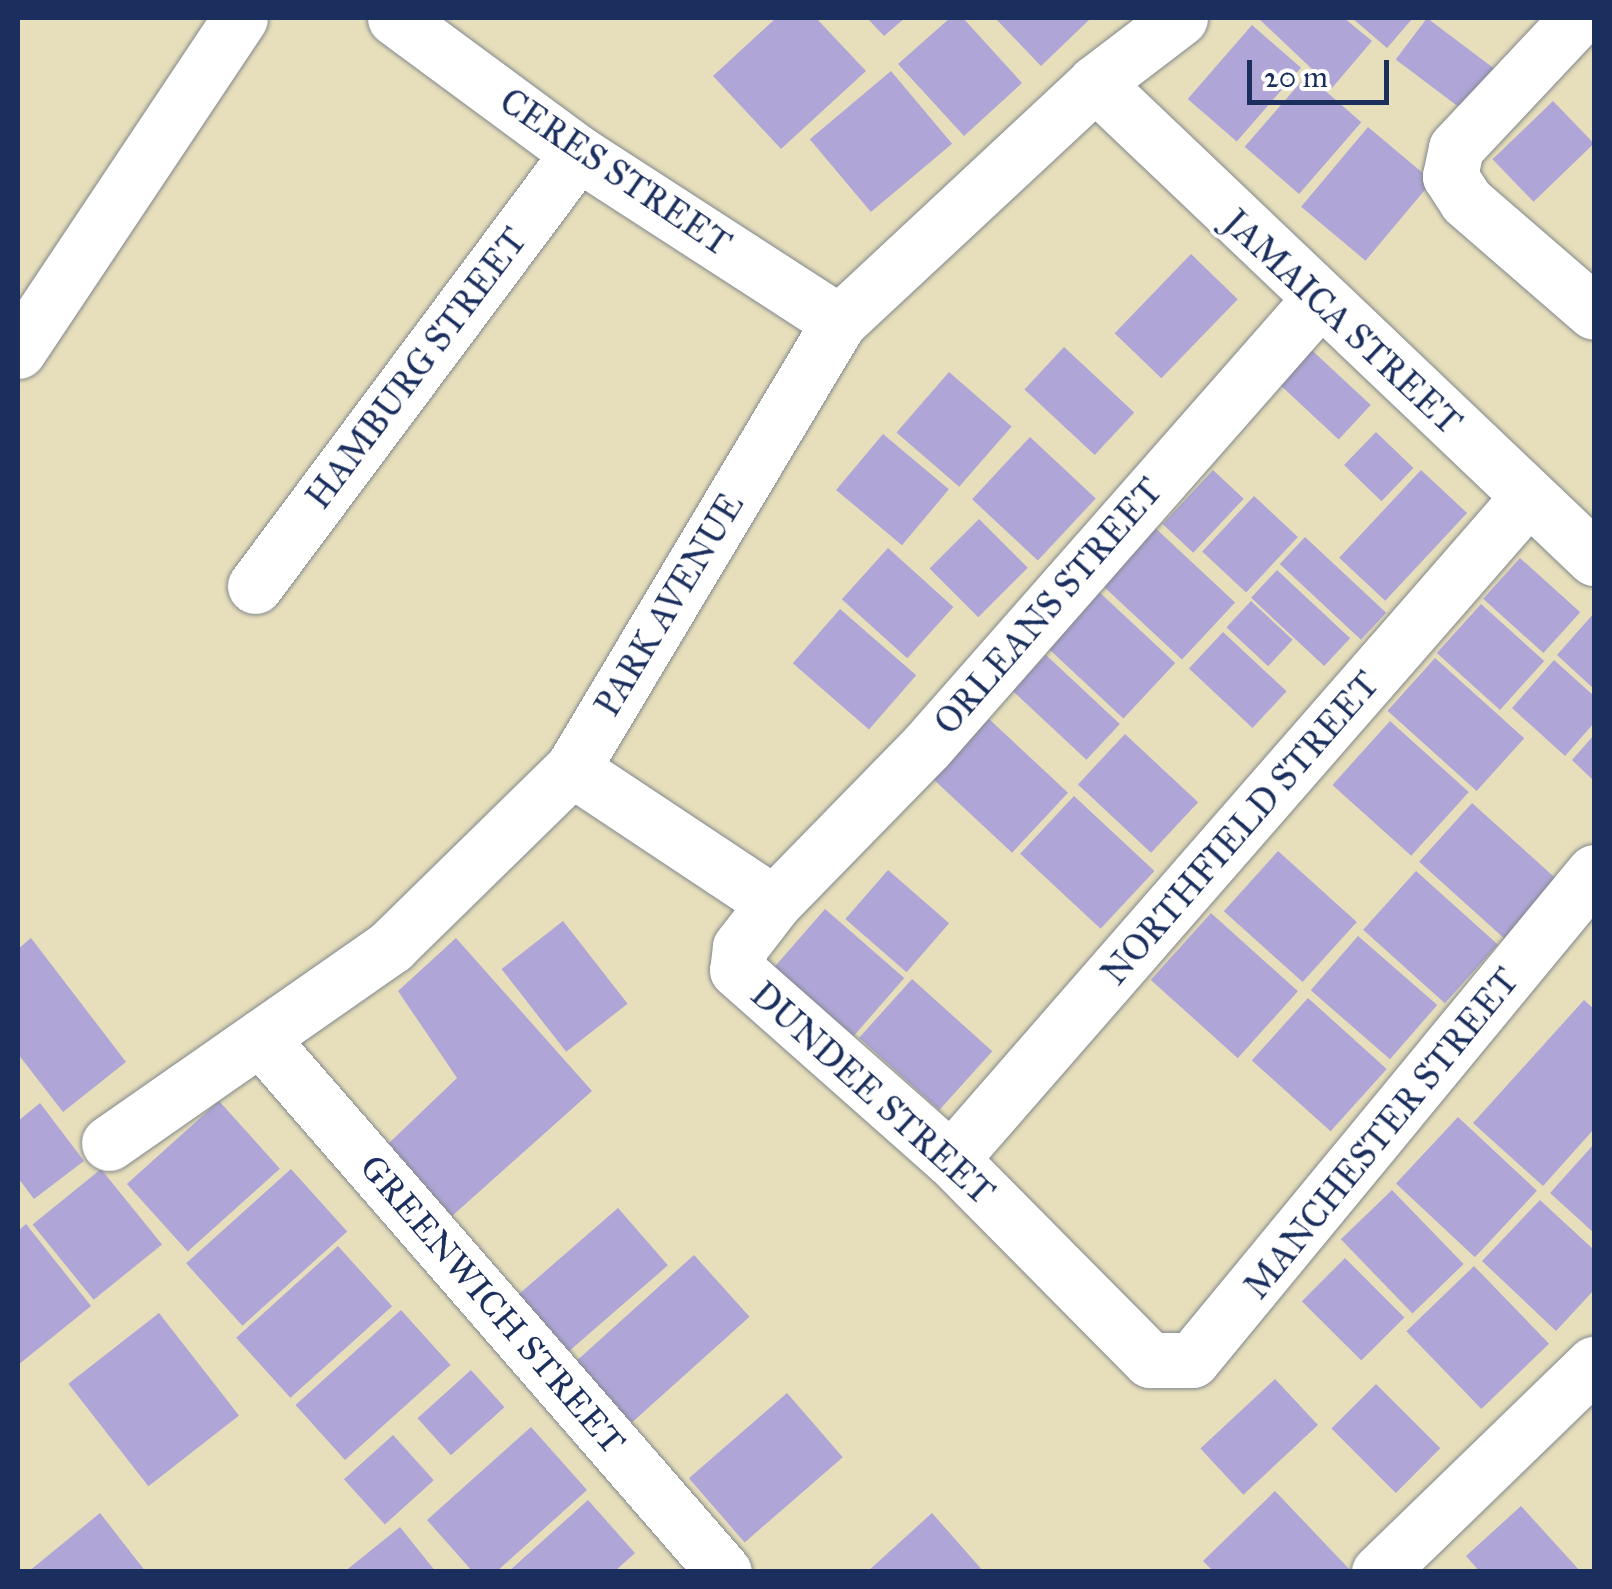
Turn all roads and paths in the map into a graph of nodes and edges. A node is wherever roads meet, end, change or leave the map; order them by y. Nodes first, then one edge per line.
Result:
1 (240, 18) edge
2 (395, 18) edge
3 (1180, 18) edge
4 (1578, 18) edge
5 (1095, 83) junction
6 (578, 153) junction
7 (1316, 302) junction
8 (1594, 312) edge
9 (840, 322) junction
10 (18, 351) edge
11 (1528, 497) junction
12 (1594, 558) edge
13 (255, 586) dead end
14 (572, 769) junction
15 (1594, 872) edge
16 (774, 903) junction
17 (260, 1038) junction
18 (109, 1143) dead end
19 (951, 1159) junction
20 (1150, 1360) joint
21 (1594, 1364) edge
22 (724, 1572) edge
23 (1379, 1572) edge

1 - 10 street
2 - 6 street, CERES STREET
3 - 5 street, PARK AVENUE
4 - 8 street
5 - 7 street, JAMAICA STREET
5 - 9 street, PARK AVENUE
6 - 9 street, CERES STREET
6 - 13 street, HAMBURG STREET
7 - 11 street, JAMAICA STREET
7 - 16 street, ORLEANS STREET
9 - 14 street, PARK AVENUE
11 - 12 street, JAMAICA STREET
11 - 19 street, NORTHFIELD STREET
14 - 16 street
14 - 17 street, PARK AVENUE
15 - 20 street, MANCHESTER STREET
16 - 19 street, DUNDEE STREET
17 - 18 street, PARK AVENUE
17 - 22 street, GREENWICH STREET
19 - 20 street, DUNDEE STREET
21 - 23 street

